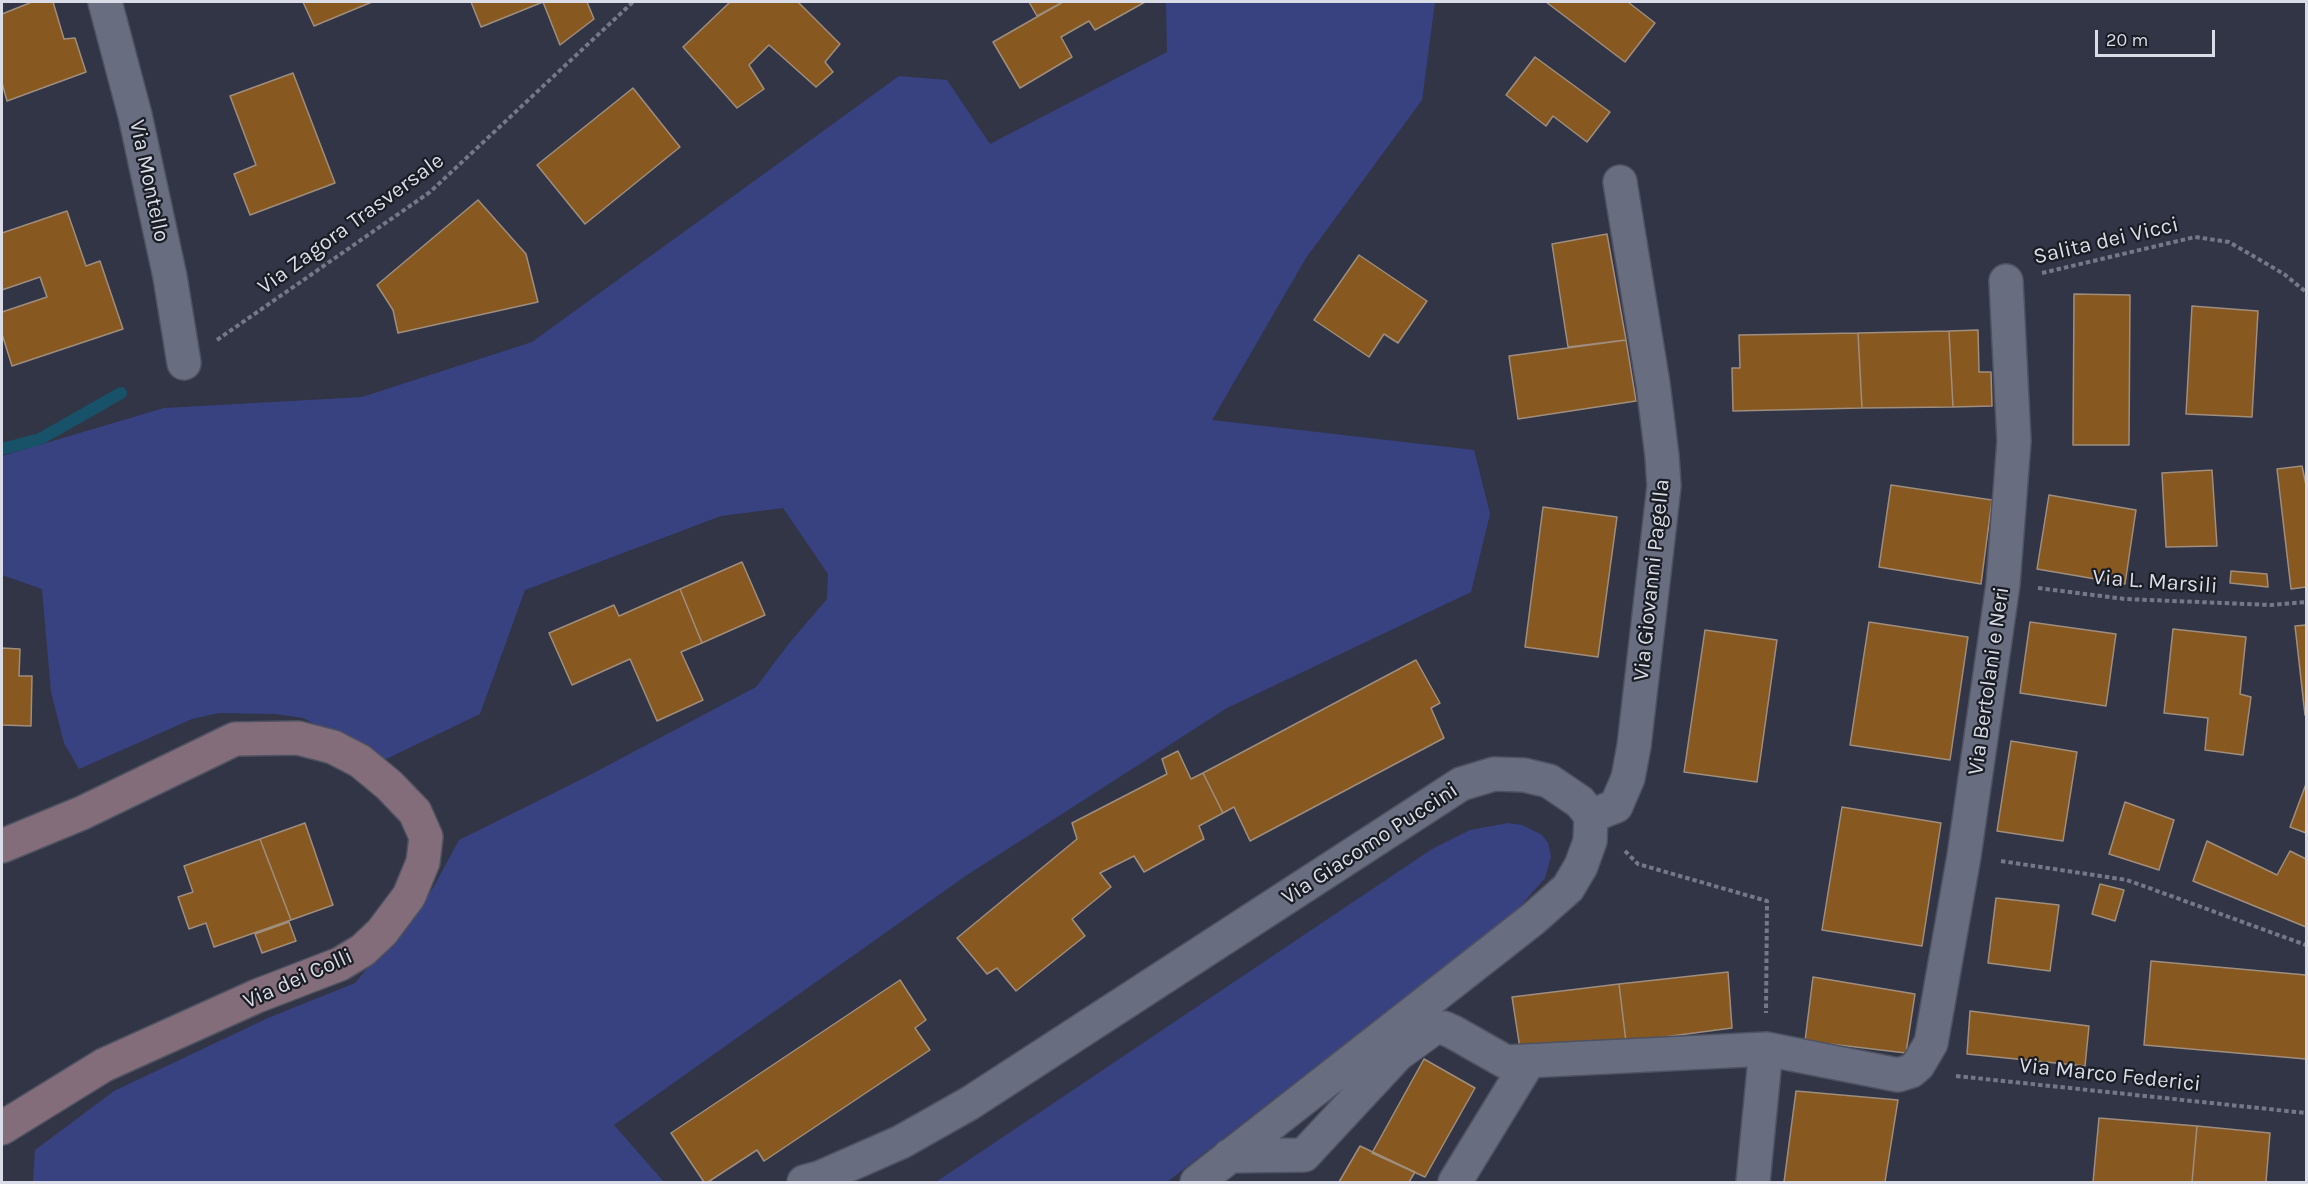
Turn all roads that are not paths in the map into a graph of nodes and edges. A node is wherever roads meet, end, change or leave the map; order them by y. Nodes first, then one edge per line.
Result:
1 (105, 2) edge
2 (1620, 182) dead end
3 (2006, 281) road end
4 (184, 363) road end
5 (1591, 816) junction
6 (2, 846) edge
7 (1766, 1049) junction
8 (1529, 1061) junction
9 (2, 1128) edge
10 (1229, 1156) junction
11 (804, 1182) edge
12 (1197, 1182) edge
13 (1455, 1182) edge
14 (1753, 1182) edge

1 - 4 street, Via Montello
2 - 5 street, Via Giovanni Pagella
3 - 7 street, Via Bertolani e Neri
5 - 10 street
5 - 11 street, Via Giacomo Puccini
6 - 9 street, Via dei Colli
7 - 8 street
7 - 14 street
8 - 10 street
8 - 13 street
10 - 12 street

